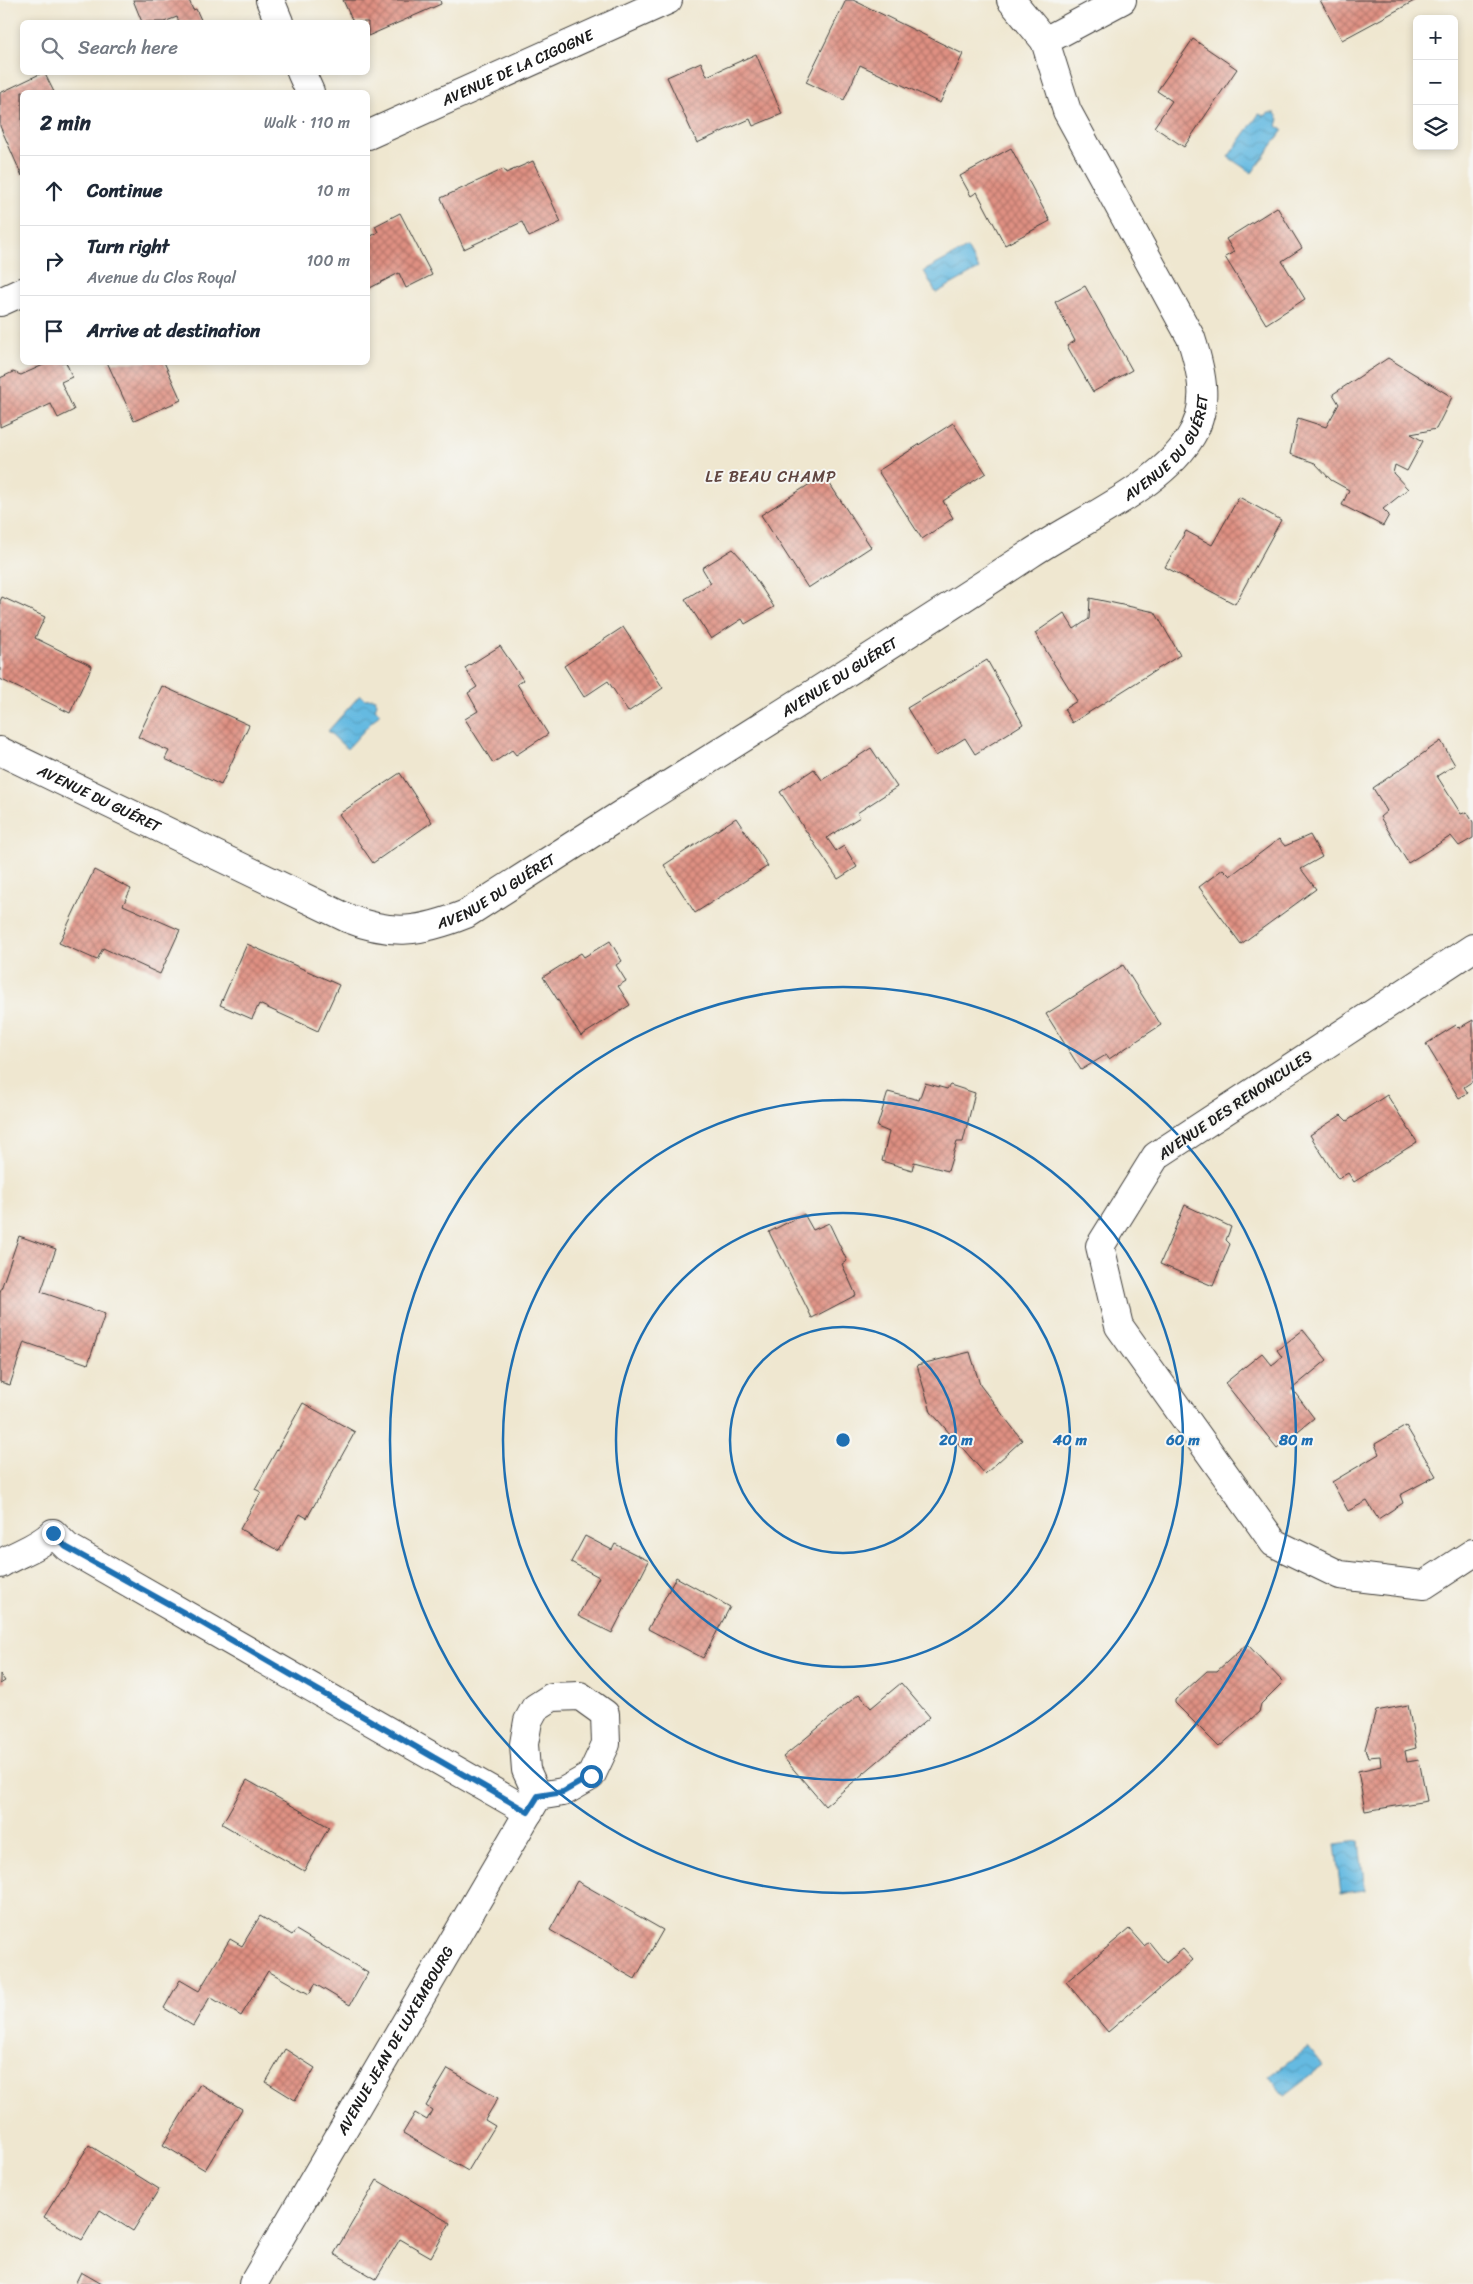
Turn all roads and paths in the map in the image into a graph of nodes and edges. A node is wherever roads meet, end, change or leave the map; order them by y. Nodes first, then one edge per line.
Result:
1 (270, 0) edge
2 (668, 0) edge
3 (1010, 0) edge
4 (1122, 0) edge
5 (278, 20) edge
6 (1045, 41) junction
7 (302, 75) edge
8 (309, 90) edge
9 (370, 134) edge
10 (20, 293) edge
11 (0, 302) edge
12 (0, 751) edge
13 (1473, 948) edge
14 (1473, 1553) edge
15 (0, 1564) edge
16 (253, 2284) edge

1 - 5 street
2 - 9 street, AVENUE DE LA CIGOGNE
3 - 6 street
4 - 6 street
6 - 12 street, AVENUE DU GUÉRET
7 - 8 street
10 - 11 street
13 - 14 street, AVENUE DES RENONCULES
15 - 16 street, AVENUE JEAN DE LUXEMBOURG

